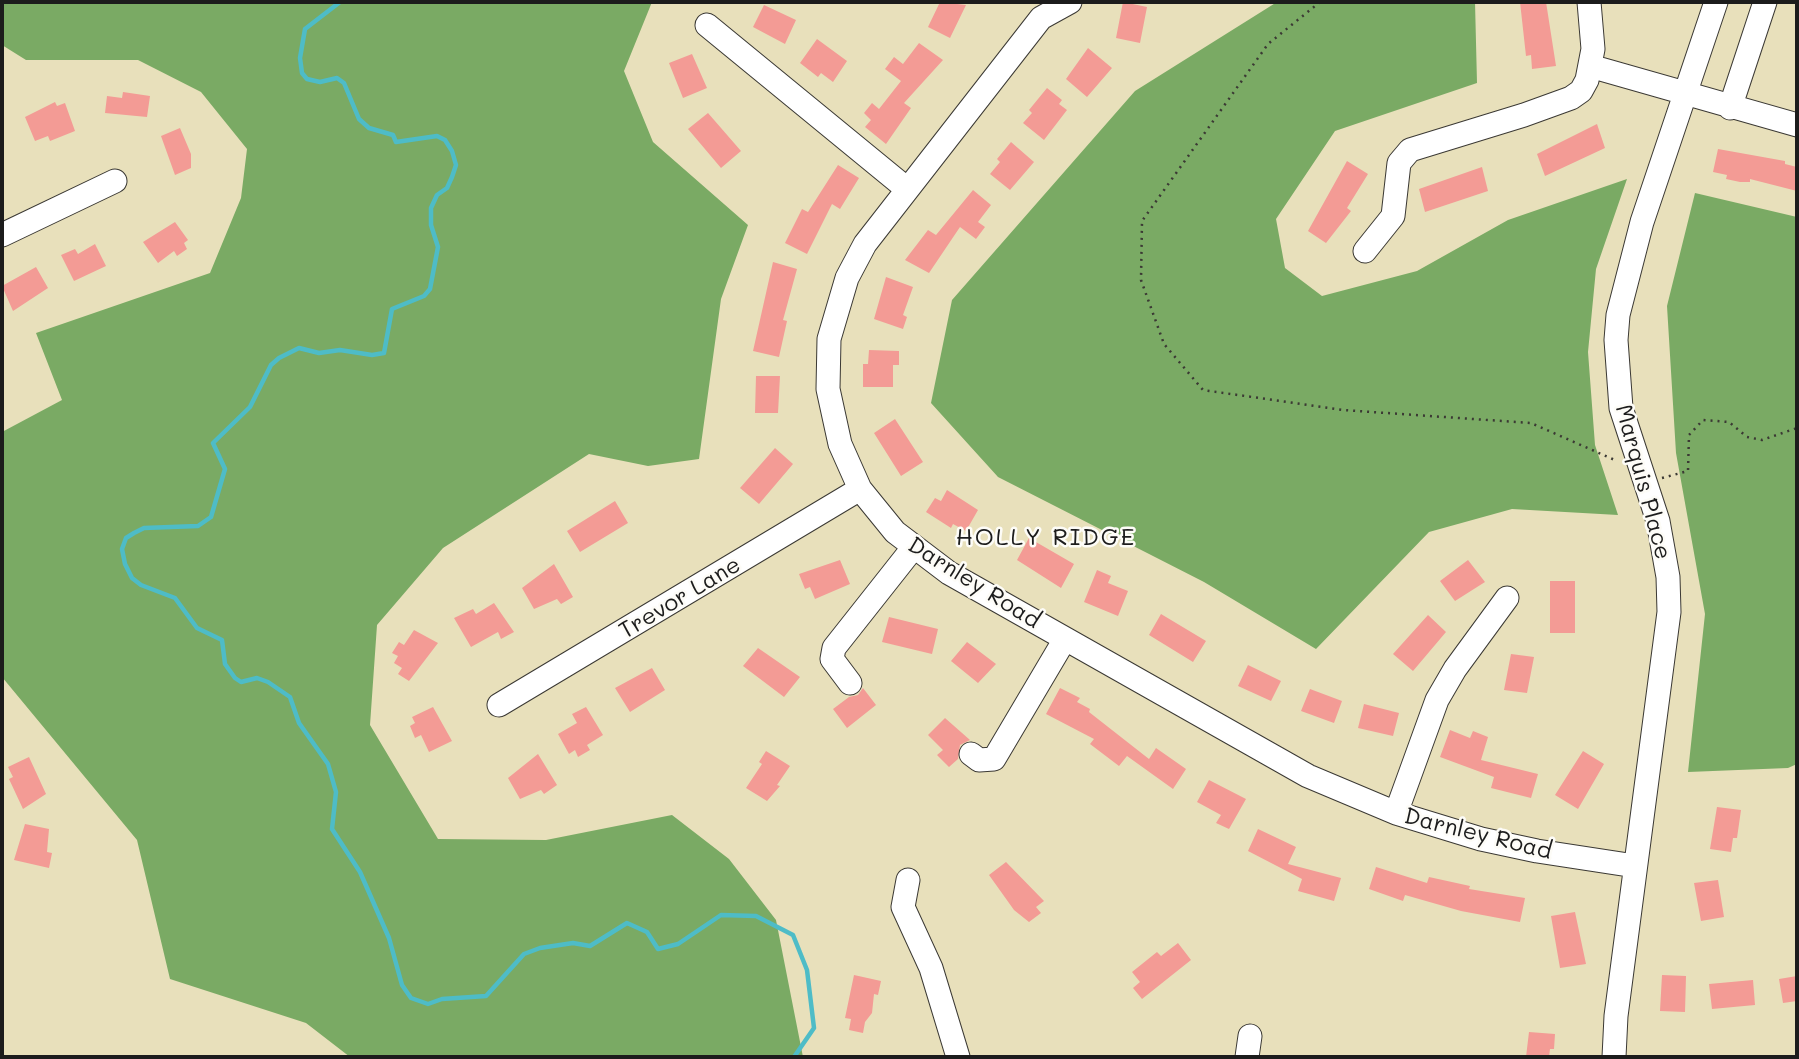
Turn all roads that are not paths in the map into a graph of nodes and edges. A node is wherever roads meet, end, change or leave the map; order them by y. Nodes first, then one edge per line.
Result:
1 (1070, 2) edge
2 (1588, 2) edge
3 (1716, 2) edge
4 (1765, 2) edge
5 (707, 24) dead end
6 (1590, 66) junction
7 (1686, 95) junction
8 (1730, 108) junction
9 (1797, 125) edge
10 (115, 181) dead end
11 (907, 189) junction
12 (2, 235) edge
13 (1365, 251) dead end
14 (860, 489) junction
15 (913, 548) junction
16 (1507, 598) dead end
17 (1065, 639) junction
18 (850, 683) dead end
19 (499, 705) dead end
20 (971, 754) dead end
21 (1396, 813) junction
22 (1635, 866) junction
23 (908, 880) dead end
24 (958, 1057) edge
25 (1614, 1057) edge

1 - 11 street, Darnley Road
2 - 6 street
3 - 7 street, Marquis Place
4 - 8 street
5 - 11 street
6 - 7 street
6 - 13 street
7 - 8 street
7 - 22 street, Marquis Place
8 - 9 street
10 - 12 street
11 - 14 street, Darnley Road
14 - 15 street, Darnley Road
14 - 19 street, Trevor Lane
15 - 17 street, Darnley Road
15 - 18 street
16 - 21 street
17 - 20 street
17 - 21 street, Darnley Road
21 - 22 street, Darnley Road
22 - 25 street, Marquis Place
23 - 24 street

